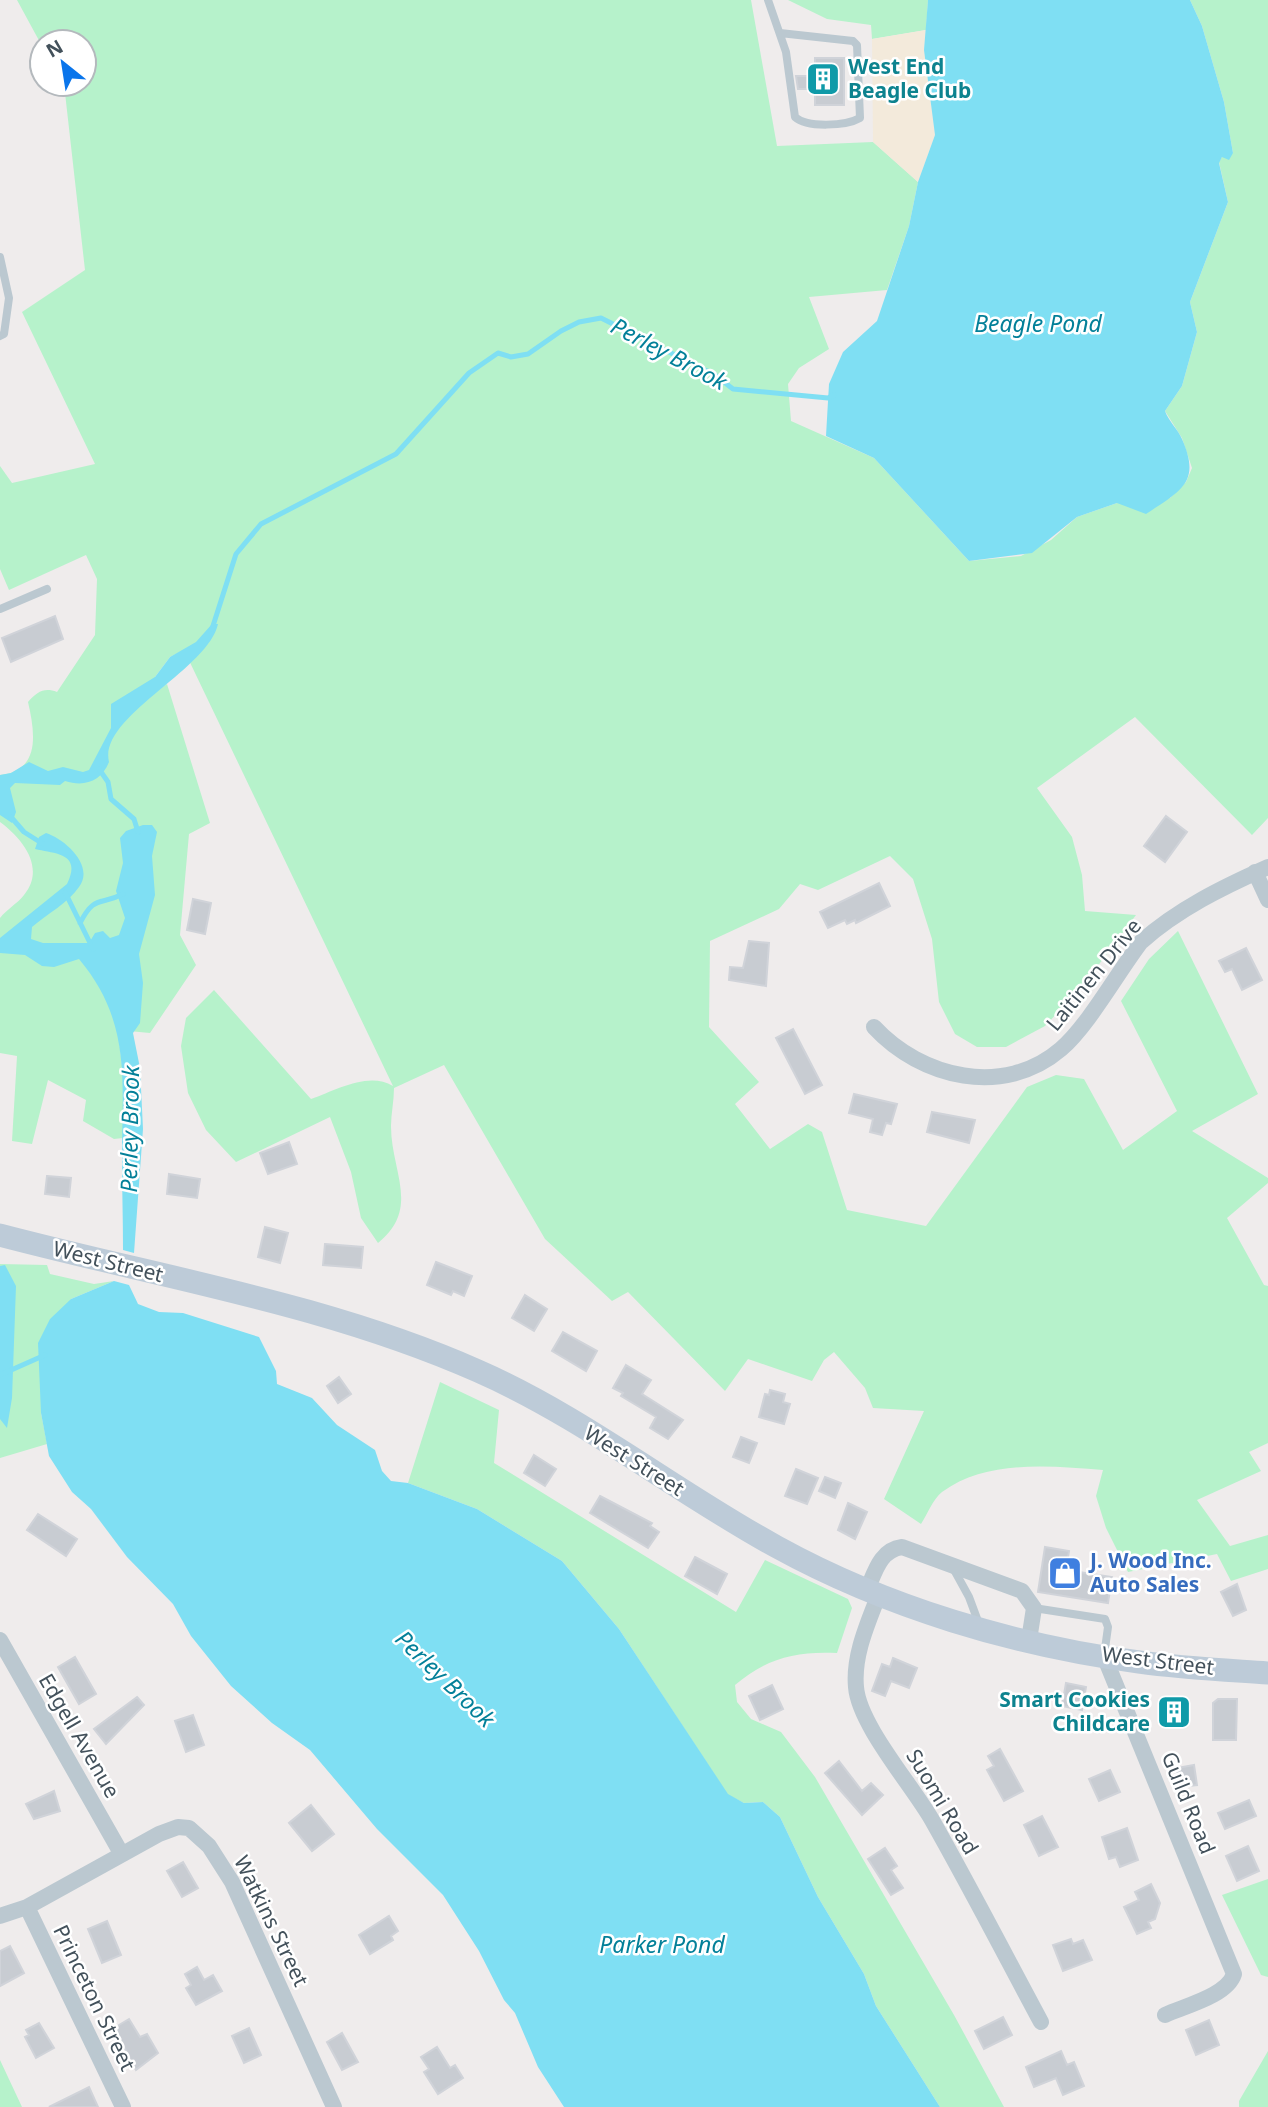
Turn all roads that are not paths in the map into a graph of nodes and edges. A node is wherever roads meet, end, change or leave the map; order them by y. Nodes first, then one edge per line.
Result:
1 (768, 0) edge
2 (780, 33) junction
3 (0, 257) edge
4 (0, 336) edge
5 (47, 589) dead end
6 (0, 609) edge
7 (1261, 870) edge
8 (1268, 900) edge
9 (874, 1027) dead end
10 (0, 1235) edge
11 (951, 1565) junction
12 (873, 1592) junction
13 (1034, 1608) junction
14 (979, 1627) junction
15 (0, 1640) edge
16 (1029, 1640) junction
17 (1104, 1656) junction
18 (1268, 1673) edge
19 (121, 1853) junction
20 (27, 1907) junction
21 (0, 1916) edge
22 (1165, 2015) dead end
23 (1041, 2022) dead end
24 (123, 2107) edge
25 (334, 2107) edge

1 - 2 lane
2 - 2 lane
3 - 4 lane
5 - 6 lane
7 - 8 street
7 - 9 street, Laitinen Drive
10 - 12 main road, West Street
11 - 12 street, Suomi Road
11 - 13 street
11 - 14 lane
12 - 14 main road, West Street
12 - 23 street, Suomi Road
13 - 16 street
13 - 17 lane
14 - 16 main road, West Street
15 - 19 street, Edgell Avenue
16 - 17 main road, West Street
17 - 18 main road, West Street
17 - 22 street, Guild Road
19 - 20 street, Watkins Street
19 - 25 street, Watkins Street
20 - 21 street, Watkins Street
20 - 24 street, Princeton Street

